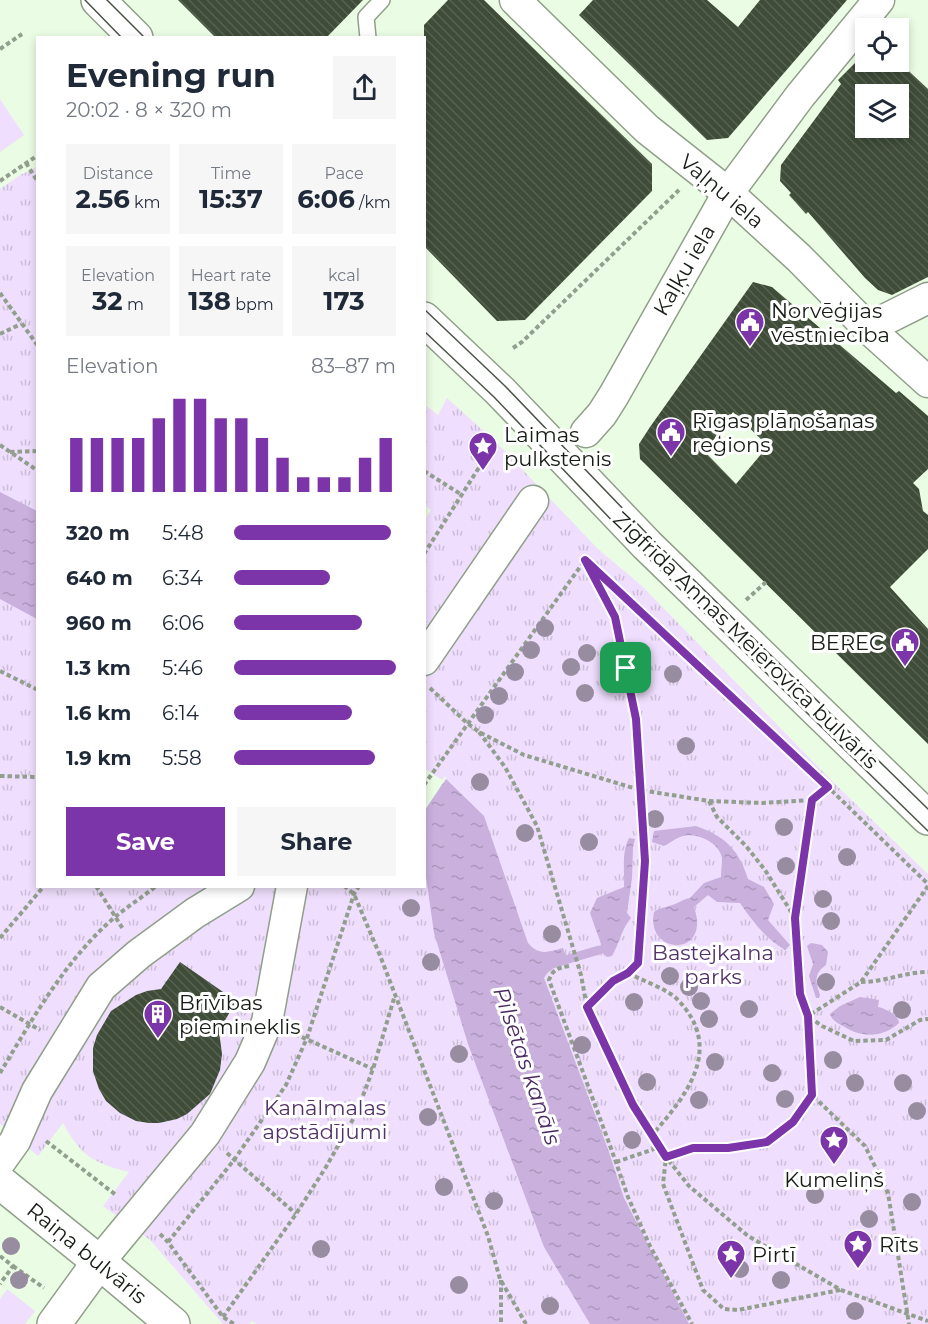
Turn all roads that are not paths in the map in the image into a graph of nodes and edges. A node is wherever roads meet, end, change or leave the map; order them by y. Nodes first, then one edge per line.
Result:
1 (98, 0) edge
2 (382, 0) edge
3 (515, 0) edge
4 (879, 0) edge
5 (134, 36) edge
6 (368, 36) edge
7 (728, 194) junction
8 (928, 298) edge
9 (426, 321) edge
10 (868, 328) junction
11 (928, 382) edge
12 (586, 432) dead end
13 (533, 501) dead end
14 (426, 657) edge
15 (928, 818) edge
16 (237, 888) edge
17 (292, 888) edge
18 (0, 1162) edge
19 (0, 1182) edge
20 (99, 1262) junction
21 (54, 1324) edge
22 (173, 1324) edge

1 - 5 street
2 - 6 lane
3 - 7 street, Vaļņu iela
4 - 7 street, Kaļķu iela
7 - 10 street, Vaļņu iela
7 - 12 street, Kaļķu iela
8 - 10 street
9 - 15 street, Zigfrīda Annas Meierovica bulvāris
10 - 11 street, Vaļņu iela
13 - 14 street
16 - 18 street
17 - 20 street
19 - 20 street, Raiņa bulvāris
20 - 21 street
20 - 22 street, Raiņa bulvāris

